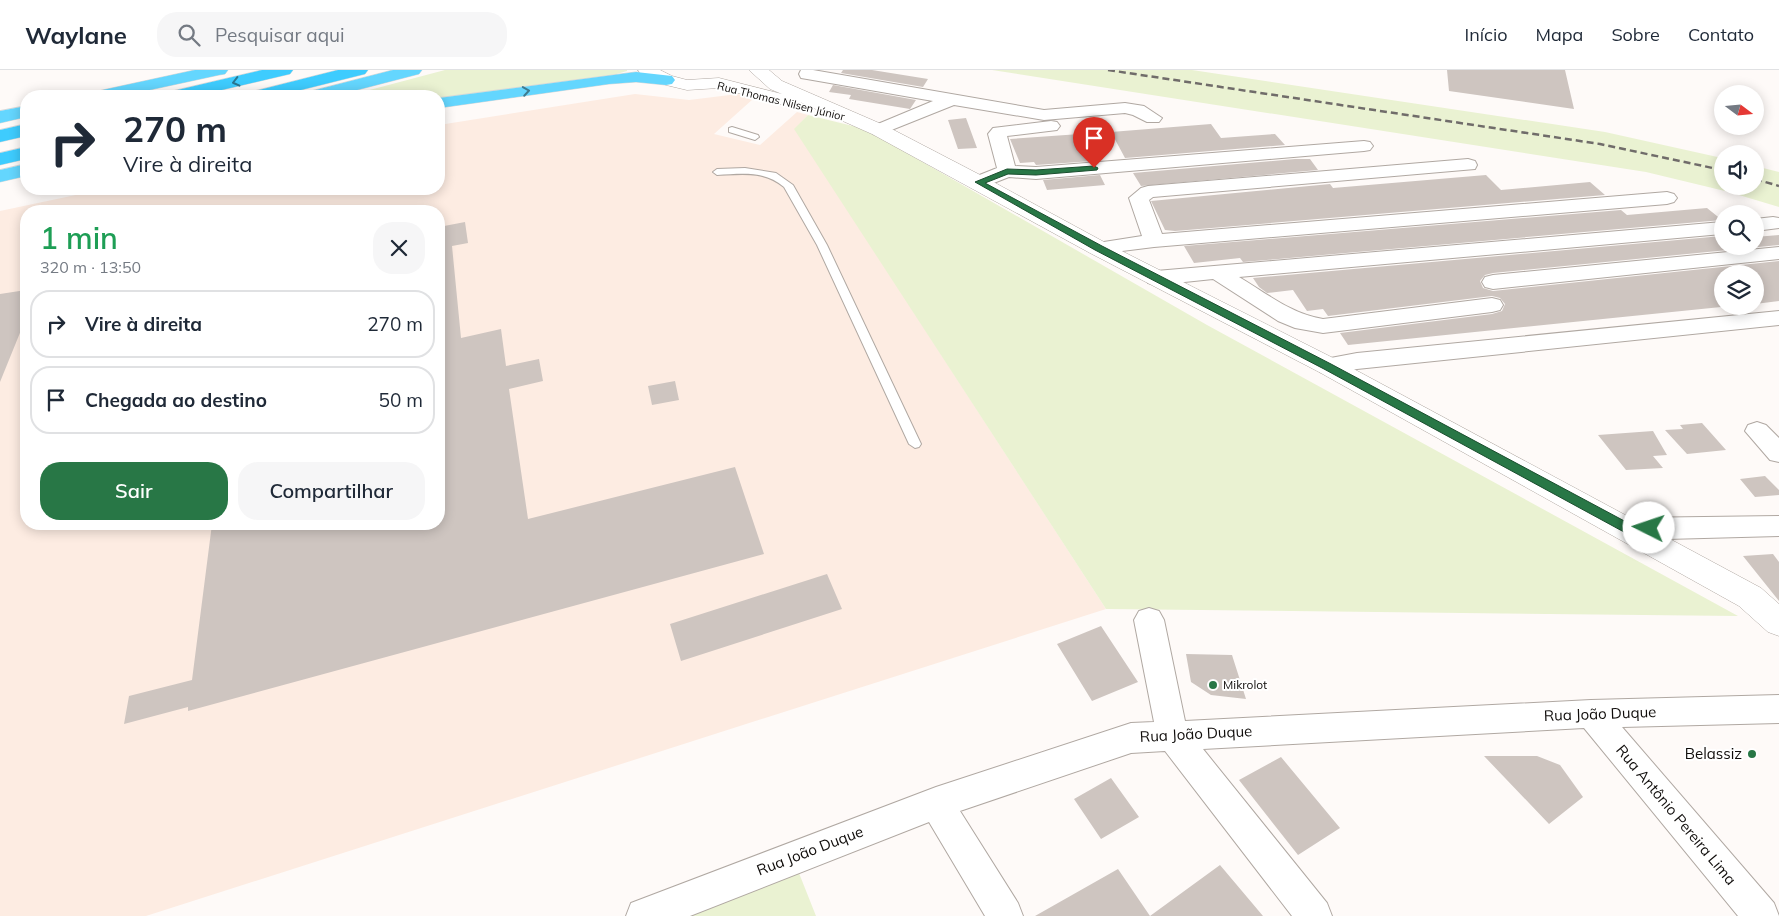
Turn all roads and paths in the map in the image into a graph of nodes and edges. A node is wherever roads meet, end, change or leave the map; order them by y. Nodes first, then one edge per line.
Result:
1 (196, 70) edge
2 (219, 70) edge
3 (284, 70) edge
4 (359, 70) edge
5 (413, 70) edge
6 (647, 70) edge
7 (744, 70) edge
8 (758, 70) edge
9 (807, 74) dead end
10 (666, 80) junction
11 (719, 83) junction
12 (123, 90) edge
13 (125, 90) edge
14 (200, 90) edge
15 (280, 90) edge
16 (337, 90) edge
17 (795, 99) junction
18 (953, 99) junction
19 (445, 102) edge
20 (20, 113) edge
21 (0, 118) edge
22 (1153, 118) dead end
23 (1120, 121) dead end
24 (732, 130) dead end
25 (879, 130) junction
26 (20, 131) edge
27 (0, 136) edge
28 (755, 137) dead end
29 (1364, 146) dead end
30 (20, 155) edge
31 (0, 159) edge
32 (1468, 165) dead end
33 (20, 171) edge
34 (1007, 171) junction
35 (717, 172) dead end
36 (0, 176) edge
37 (20, 178) edge
38 (979, 182) junction
39 (0, 183) edge
40 (1667, 198) dead end
41 (1714, 229) edge
42 (1154, 241) junction
43 (1098, 248) junction
44 (1779, 253) edge
45 (1217, 272) junction
46 (1156, 278) junction
47 (1493, 282) dead end
48 (1492, 304) dead end
49 (1779, 318) edge
50 (1328, 366) junction
51 (1757, 431) dead end
52 (915, 444) dead end
53 (1779, 453) edge
54 (1779, 526) edge
55 (1628, 529) junction
56 (1149, 620) dead end
57 (1779, 624) edge
58 (1779, 709) edge
59 (1591, 714) junction
60 (1172, 735) junction
61 (936, 803) junction
62 (644, 916) edge
63 (1006, 916) edge
64 (1314, 916) edge
65 (1761, 916) edge

1 - 12 highway
2 - 13 highway
3 -> 14 highway
4 - 15 highway
5 - 16 highway
6 - 10 street, Rua Thomas Nilsen Júnior
7 - 11 street
8 - 17 street, Rua Thomas Nilsen Júnior
9 - 18 street
10 - 11 street, Rua Thomas Nilsen Júnior
19 -> 10 highway
11 - 17 street, Rua Thomas Nilsen Júnior
17 - 25 street, Rua Thomas Nilsen Júnior
18 - 22 street
18 - 25 street
20 - 21 highway
23 - 34 street
24 - 28 lane
25 - 38 street, Rua Thomas Nilsen Júnior
26 - 27 highway
29 - 34 street
30 - 31 highway
32 - 42 street
33 - 36 highway
34 - 38 street
35 - 52 lane
37 - 39 highway
38 - 43 street, Rua Thomas Nilsen Júnior
40 - 42 street
41 - 45 street
42 - 43 street
43 - 46 street, Rua Thomas Nilsen Júnior
44 - 47 street
45 - 46 street
45 - 48 street
46 - 50 street, Rua Thomas Nilsen Júnior
49 - 50 street
50 - 55 street, Rua Thomas Nilsen Júnior
51 - 53 street
54 - 55 street
55 - 57 street, Rua Thomas Nilsen Júnior
56 - 60 street
58 - 59 street, Rua João Duque
59 - 60 street, Rua João Duque
59 - 65 street, Rua Antônio Pereira Lima
60 - 61 street, Rua João Duque
60 - 64 street
61 - 62 street, Rua João Duque
61 - 63 street

